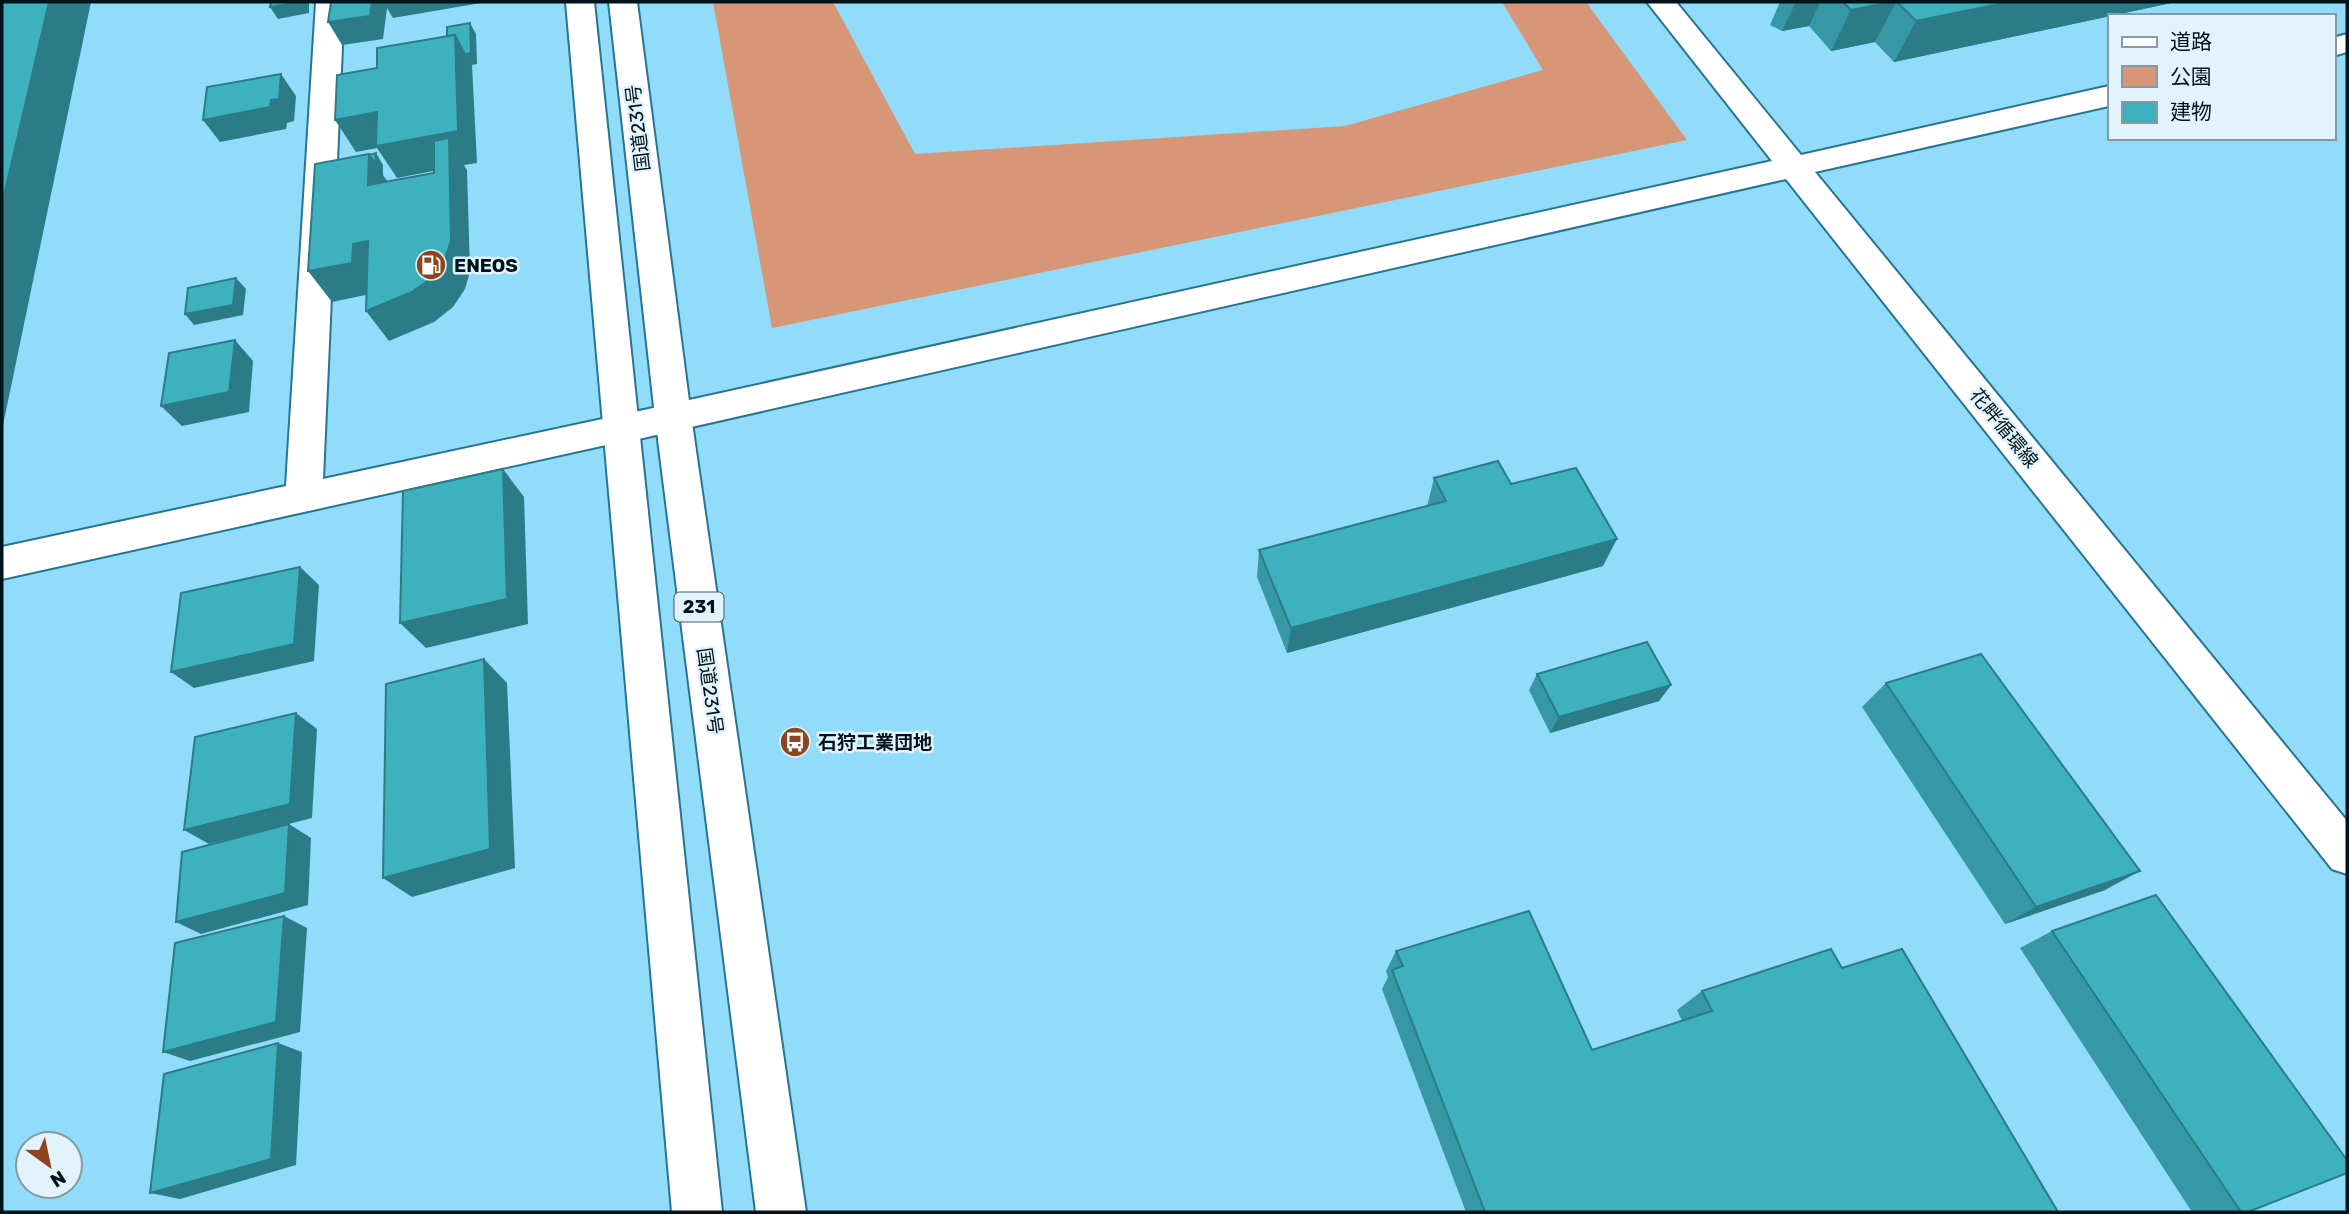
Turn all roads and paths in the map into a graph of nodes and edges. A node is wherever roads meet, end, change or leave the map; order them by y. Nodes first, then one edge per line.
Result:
1 (330, 2) edge
2 (580, 2) edge
3 (623, 2) edge
4 (1661, 2) edge
5 (2108, 96) edge
6 (1793, 166) junction
7 (673, 416) junction
8 (621, 429) junction
9 (304, 499) junction
10 (2, 563) edge
11 (2347, 854) edge
12 (697, 1212) edge
13 (781, 1212) edge

1 - 9 main road
2 - 8 main road
3 - 7 main road, 国道231号 / 231
4 - 6 main road, 花畔循環線
5 - 6 main road
6 - 7 main road
6 - 11 main road, 花畔循環線
7 - 8 main road
7 - 13 main road, 国道231号 / 231
8 - 9 main road
8 - 12 main road
9 - 10 main road

